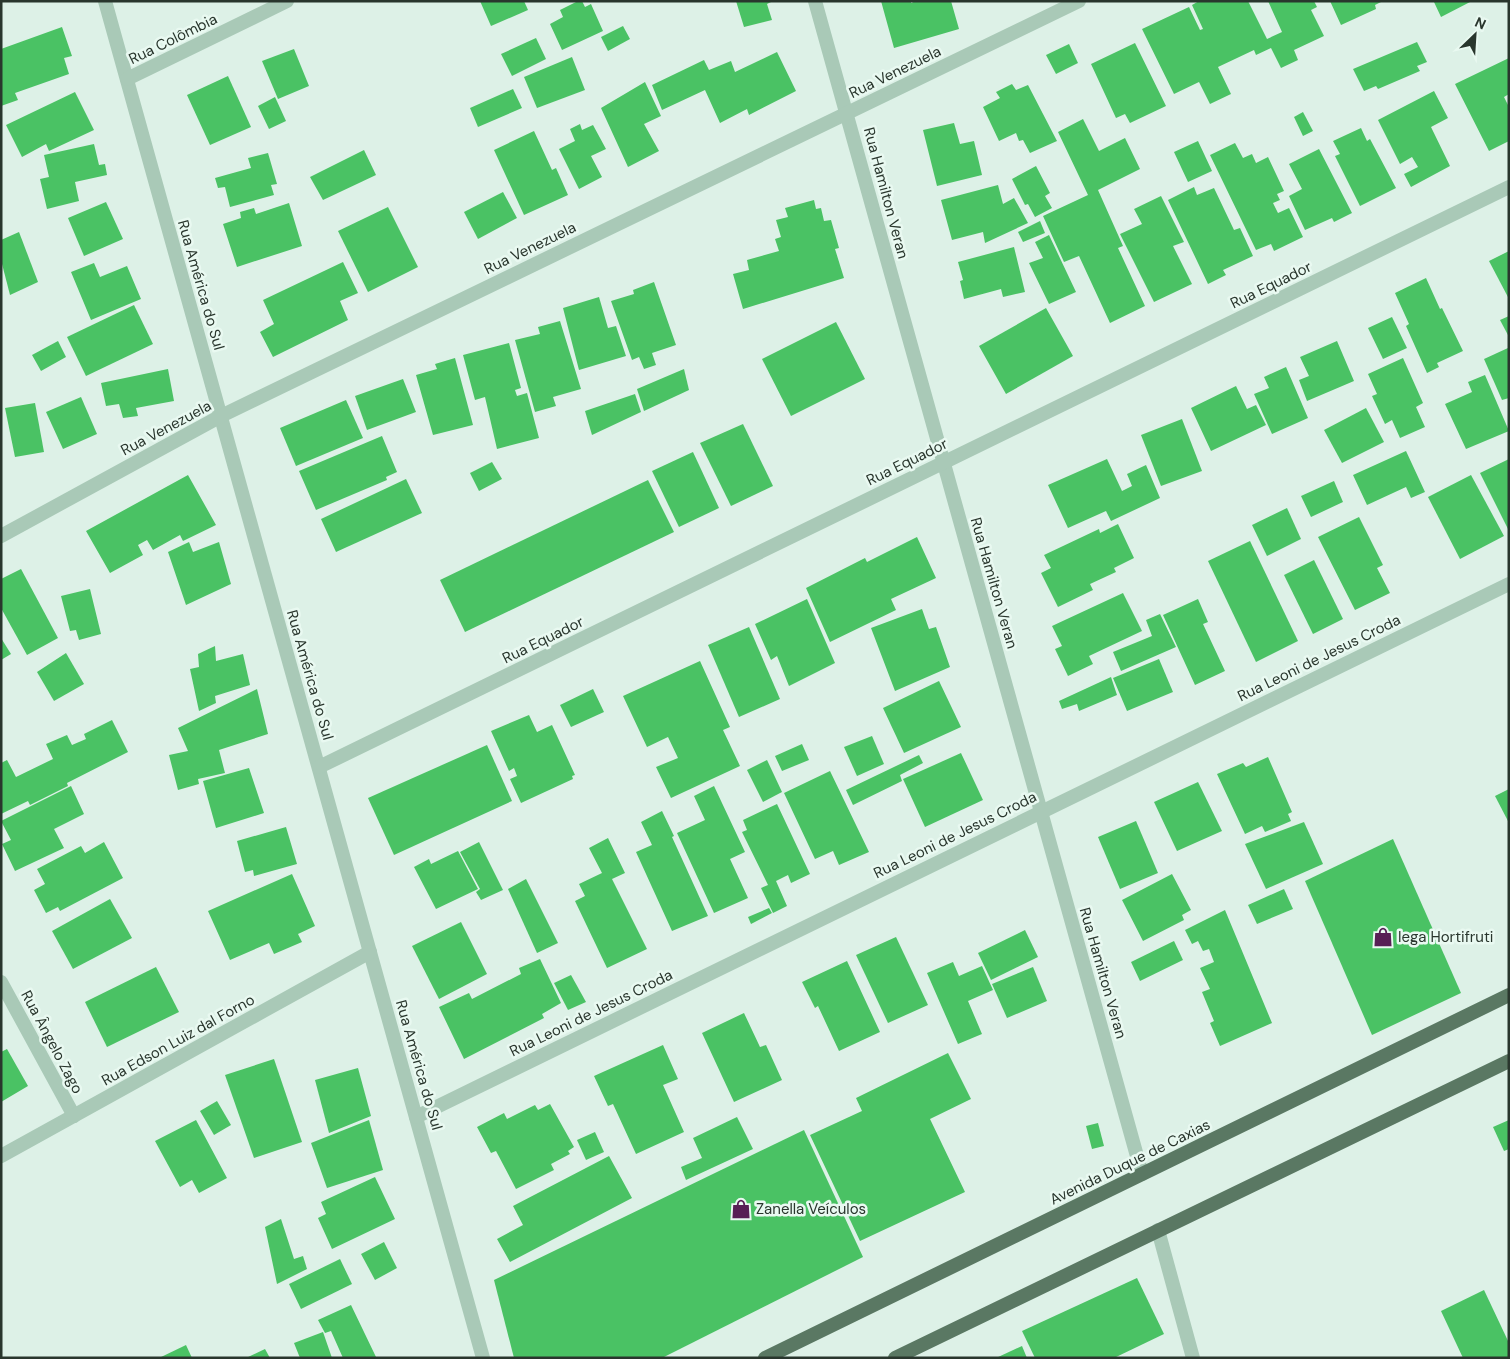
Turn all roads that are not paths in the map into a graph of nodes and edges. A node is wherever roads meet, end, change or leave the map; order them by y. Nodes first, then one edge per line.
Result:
1 (105, 1) edge
2 (287, 1) edge
3 (815, 1) edge
4 (1080, 1) edge
5 (127, 79) junction
6 (847, 114) junction
7 (1509, 187) edge
8 (221, 416) junction
9 (943, 463) junction
10 (1, 536) edge
11 (1509, 584) edge
12 (319, 767) junction
13 (1041, 812) junction
14 (370, 952) junction
15 (1, 982) edge
16 (1509, 995) edge
17 (1509, 1061) edge
18 (74, 1116) junction
19 (416, 1117) junction
20 (1, 1156) edge
21 (1142, 1174) junction
22 (1158, 1230) junction
23 (483, 1358) edge
24 (765, 1358) edge
25 (895, 1358) edge
26 (1193, 1358) edge

1 - 5 street, Rua América do Sul
2 - 5 street, Rua Colômbia
3 - 6 street, Rua Hamilton Veran
4 - 6 street, Rua Venezuela
5 - 8 street, Rua América do Sul
6 - 8 street, Rua Venezuela
6 - 9 street, Rua Hamilton Veran
7 - 9 street, Rua Equador
8 - 10 street, Rua Venezuela
8 - 12 street, Rua América do Sul
9 - 12 street, Rua Equador
9 - 13 street, Rua Hamilton Veran
11 - 13 street, Rua Leoni de Jesus Croda
12 - 14 street, Rua América do Sul
13 - 19 street, Rua Leoni de Jesus Croda
13 - 21 street, Rua Hamilton Veran
14 - 18 street, Rua Edson Luiz dal Forno
14 - 19 street, Rua América do Sul
15 - 18 street, Rua Ângelo Zago
16 - 21 main road, Avenida Duque de Caxias
17 - 22 main road
18 - 20 street, Rua Edson Luiz dal Forno
19 - 23 street, Rua América do Sul
21 - 24 main road, Avenida Duque de Caxias
22 - 25 main road
22 - 26 street

